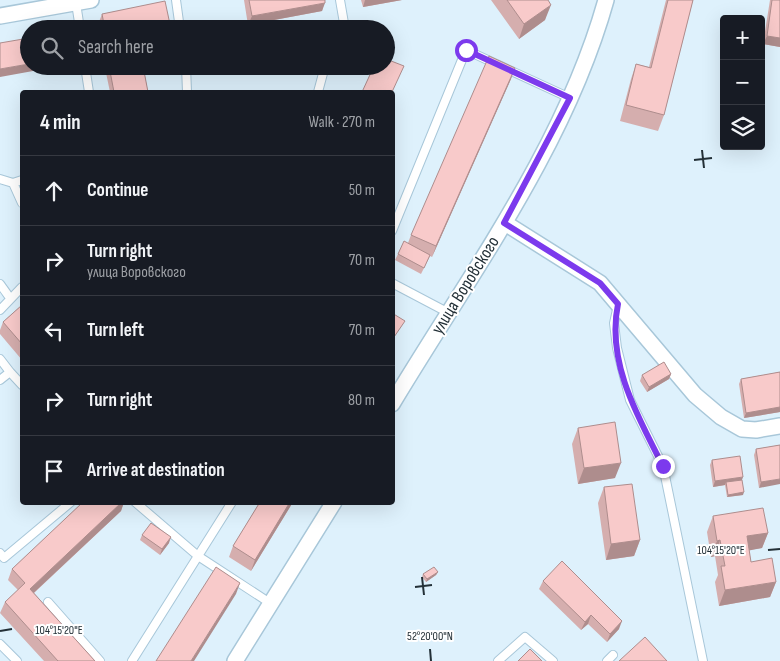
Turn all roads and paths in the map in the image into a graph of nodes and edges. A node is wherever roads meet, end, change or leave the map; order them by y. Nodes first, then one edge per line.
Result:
1 (176, 0) edge
2 (340, 0) edge
3 (606, 0) edge
4 (83, 1) edge
5 (34, 5) edge
6 (0, 16) edge
7 (81, 20) edge
8 (179, 20) edge
9 (343, 20) edge
10 (86, 75) edge
11 (186, 75) edge
12 (323, 75) edge
13 (89, 90) edge
14 (187, 90) edge
15 (319, 90) edge
16 (570, 98) junction
17 (0, 178) edge
18 (20, 181) edge
19 (13, 183) junction
20 (20, 199) edge
21 (504, 223) junction
22 (395, 224) edge
23 (0, 284) edge
24 (395, 285) edge
25 (20, 289) edge
26 (10, 298) junction
27 (618, 304) junction
28 (0, 310) edge
29 (447, 312) junction
30 (0, 359) edge
31 (10, 372) junction
32 (0, 380) edge
33 (20, 384) edge
34 (395, 399) edge
35 (780, 426) edge
36 (67, 505) edge
37 (138, 505) edge
38 (230, 505) edge
39 (332, 505) edge
40 (0, 553) edge
41 (198, 556) junction
42 (48, 602) dead end
43 (270, 603) junction
44 (0, 644) edge
45 (17, 661) edge
46 (100, 661) edge
47 (132, 661) edge
48 (235, 661) edge
49 (498, 661) edge
50 (553, 661) edge
51 (703, 661) edge

1 - 8 lane
2 - 9 lane
3 - 16 street, улица Воровского
4 - 5 street
4 - 7 lane
5 - 6 street
10 - 13 lane
11 - 14 lane
12 - 15 lane
16 - 21 street, улица Воровского
16 - 22 lane
17 - 19 lane
18 - 19 lane
19 - 20 lane
21 - 27 street
21 - 29 street, улица Воровского
23 - 26 lane
24 - 29 lane
25 - 26 lane
26 - 28 lane
27 - 35 street
27 - 51 lane
29 - 34 street, улица Воровского
30 - 31 lane
31 - 32 lane
31 - 33 lane
36 - 40 lane
37 - 41 lane
38 - 41 lane
39 - 43 street
41 - 43 lane
41 - 47 lane
42 - 46 lane
43 - 48 street
44 - 45 lane
49 - 50 lane

